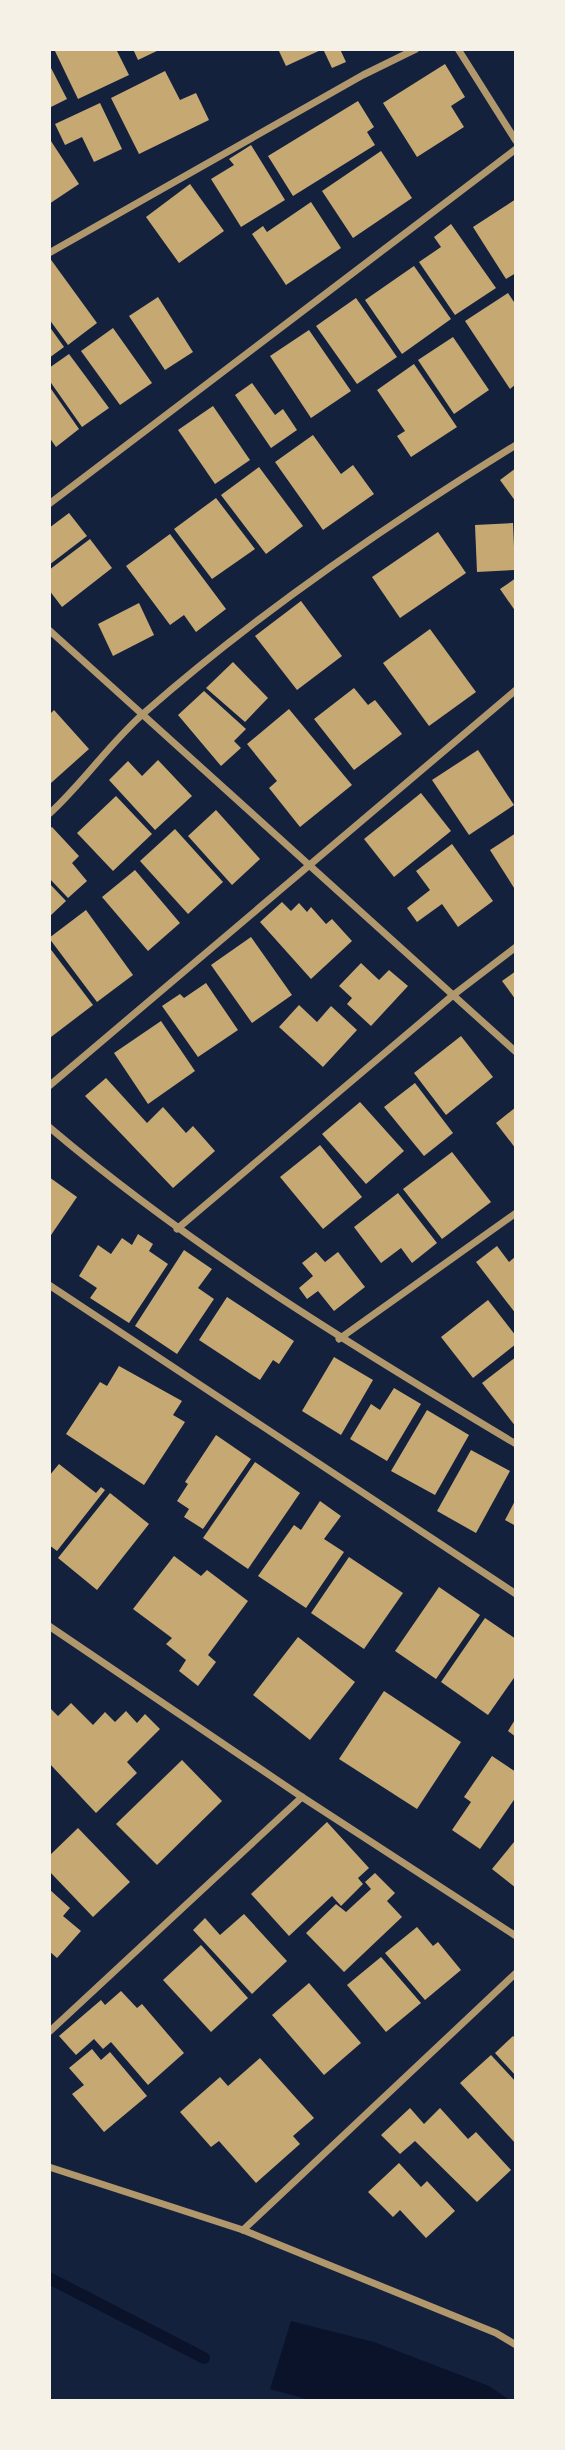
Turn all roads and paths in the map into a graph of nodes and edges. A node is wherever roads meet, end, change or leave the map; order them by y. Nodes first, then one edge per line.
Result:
1 (416, 49) edge
2 (458, 49) edge
3 (516, 141) edge
4 (516, 149) edge
5 (49, 253) edge
6 (516, 445) edge
7 (49, 504) edge
8 (49, 630) edge
9 (516, 690) edge
10 (142, 715) junction
11 (49, 814) edge
12 (308, 867) junction
13 (516, 947) edge
14 (453, 996) junction
15 (516, 1052) edge
16 (49, 1086) edge
17 (49, 1127) edge
18 (516, 1213) edge
19 (177, 1229) junction
20 (49, 1285) edge
21 (340, 1339) junction
22 (516, 1444) edge
23 (516, 1594) edge
24 (49, 1626) edge
25 (302, 1797) junction
26 (516, 1936) edge
27 (516, 1973) edge
28 (49, 2032) edge
29 (49, 2167) edge
30 (243, 2230) junction
31 (516, 2345) edge

1 - 5 street
2 - 3 street
4 - 7 street
6 - 10 street
8 - 10 street
9 - 12 street
10 - 11 street
10 - 12 street
12 - 14 street
12 - 16 street
13 - 14 street
14 - 15 street
14 - 19 street
17 - 19 street
18 - 21 street
19 - 21 street
20 - 23 street
21 - 22 street
24 - 25 street
25 - 26 street
25 - 28 street
27 - 30 street
29 - 30 street
30 - 31 street

